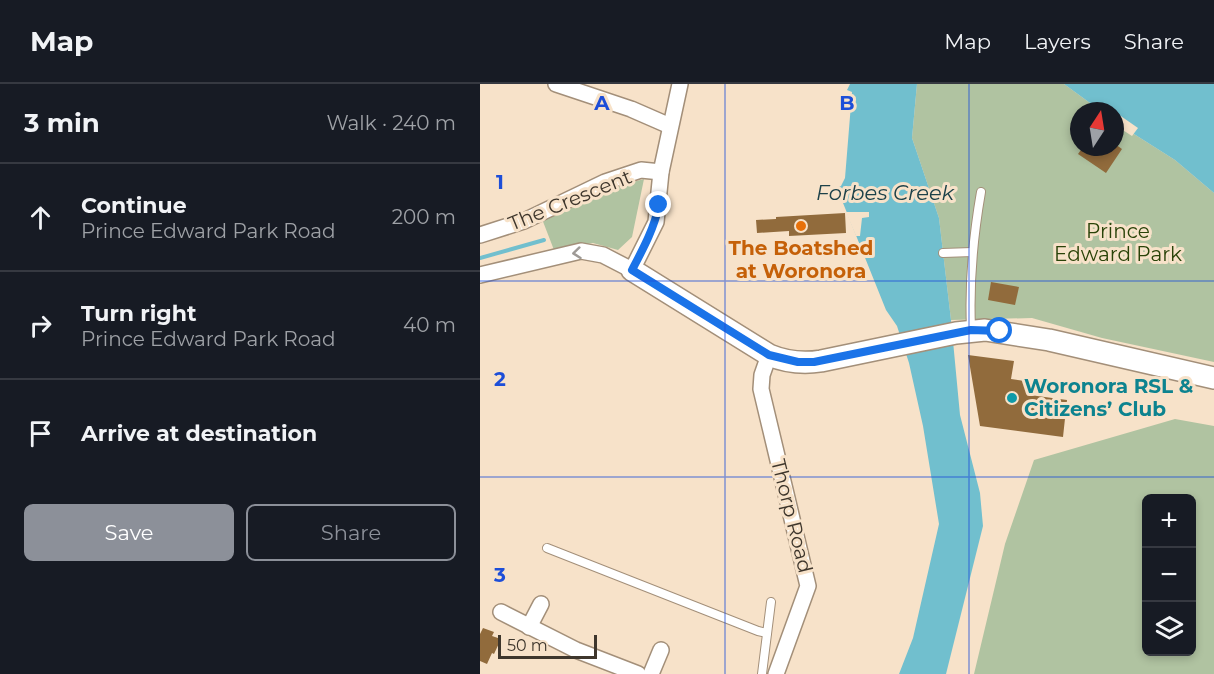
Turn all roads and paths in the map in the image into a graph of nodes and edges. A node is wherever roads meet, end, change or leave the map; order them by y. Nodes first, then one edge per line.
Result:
1 (556, 84) edge
2 (680, 84) edge
3 (670, 126) junction
4 (661, 172) junction
5 (981, 192) dead end
6 (480, 235) edge
7 (972, 252) junction
8 (943, 253) dead end
9 (632, 270) junction
10 (480, 275) edge
11 (964, 331) junction
12 (769, 355) junction
13 (1214, 378) edge
14 (547, 548) dead end
15 (771, 602) dead end
16 (541, 604) dead end
17 (501, 612) dead end
18 (529, 627) junction
19 (767, 633) junction
20 (661, 650) dead end
21 (638, 674) edge
22 (651, 674) edge
23 (762, 674) edge
24 (776, 674) edge

1 - 3 street
2 - 3 street
3 - 4 street
4 - 6 street, The Crescent
4 - 9 street
5 - 7 lane
7 - 8 lane
7 - 11 lane
9 -> 10 street
9 - 12 street
11 - 12 street
11 - 13 street
12 - 24 street, Thorp Road
14 - 19 lane
15 - 19 lane
16 - 18 street
17 - 18 street
18 - 21 street
19 - 23 lane
20 - 22 street

